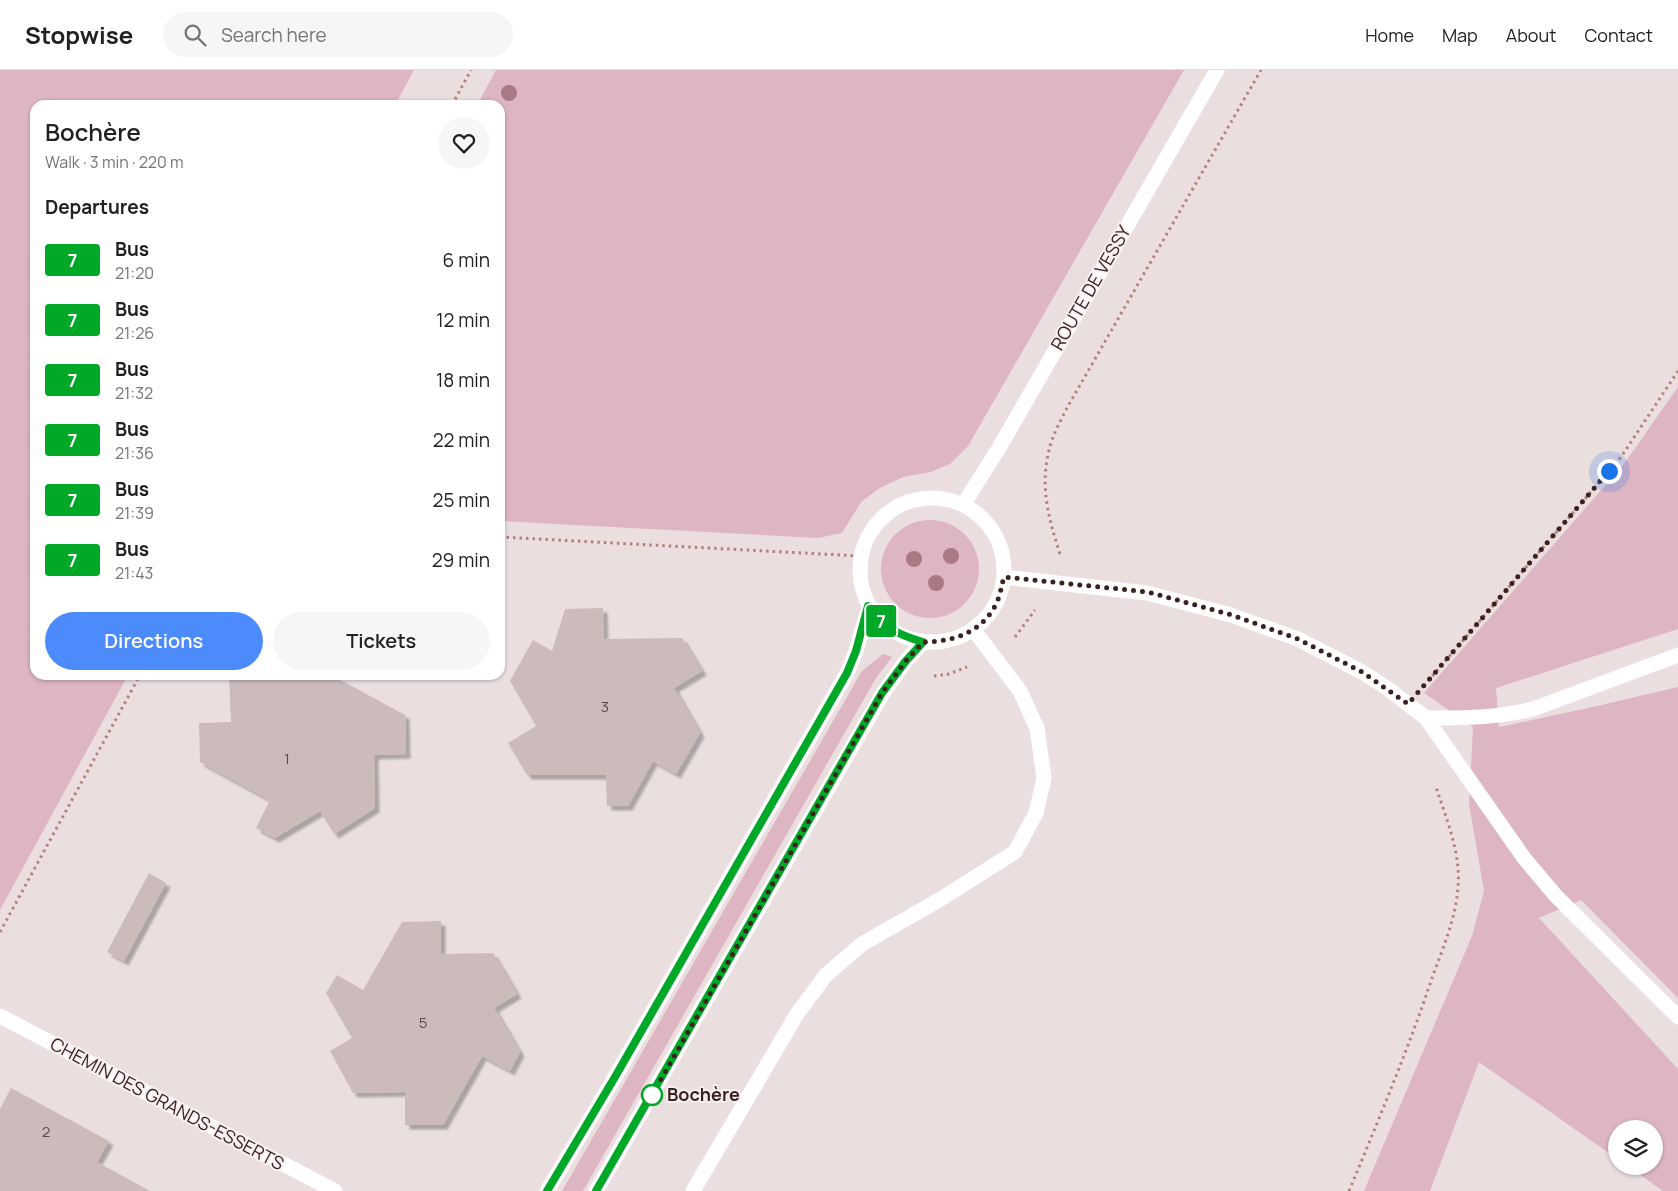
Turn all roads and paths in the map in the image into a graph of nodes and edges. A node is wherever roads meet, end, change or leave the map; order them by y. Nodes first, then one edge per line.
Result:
1 (471, 70) edge
2 (1217, 70) edge
3 (1261, 70) edge
4 (455, 100) edge
5 (1678, 371) edge
6 (963, 505) junction
7 (505, 537) edge
8 (860, 556) junction
9 (1004, 577) junction
10 (1059, 584) junction
11 (868, 606) junction
12 (973, 629) junction
13 (923, 642) junction
14 (1678, 655) edge
15 (137, 680) edge
16 (1408, 704) junction
17 (1426, 718) junction
18 (1435, 784) dead end
19 (0, 932) edge
20 (0, 1016) edge
21 (1678, 1017) edge
22 (335, 1191) edge
23 (547, 1191) edge
24 (596, 1191) edge
25 (693, 1191) edge
26 (1349, 1191) edge

1 - 4 path
2 - 6 street, ROUTE DE VESSY
3 - 10 path
5 - 16 path
6 - 8 street
6 - 9 street
7 - 8 path
8 - 11 street
9 - 10 street
9 - 12 street
10 - 16 street
11 - 13 street
11 - 23 street
12 - 13 street
12 - 25 street
13 - 24 street
14 - 17 street
15 - 19 path
16 - 17 street
17 - 21 street
18 - 26 path
20 - 22 street, CHEMIN DES GRANDS-ESSERTS

